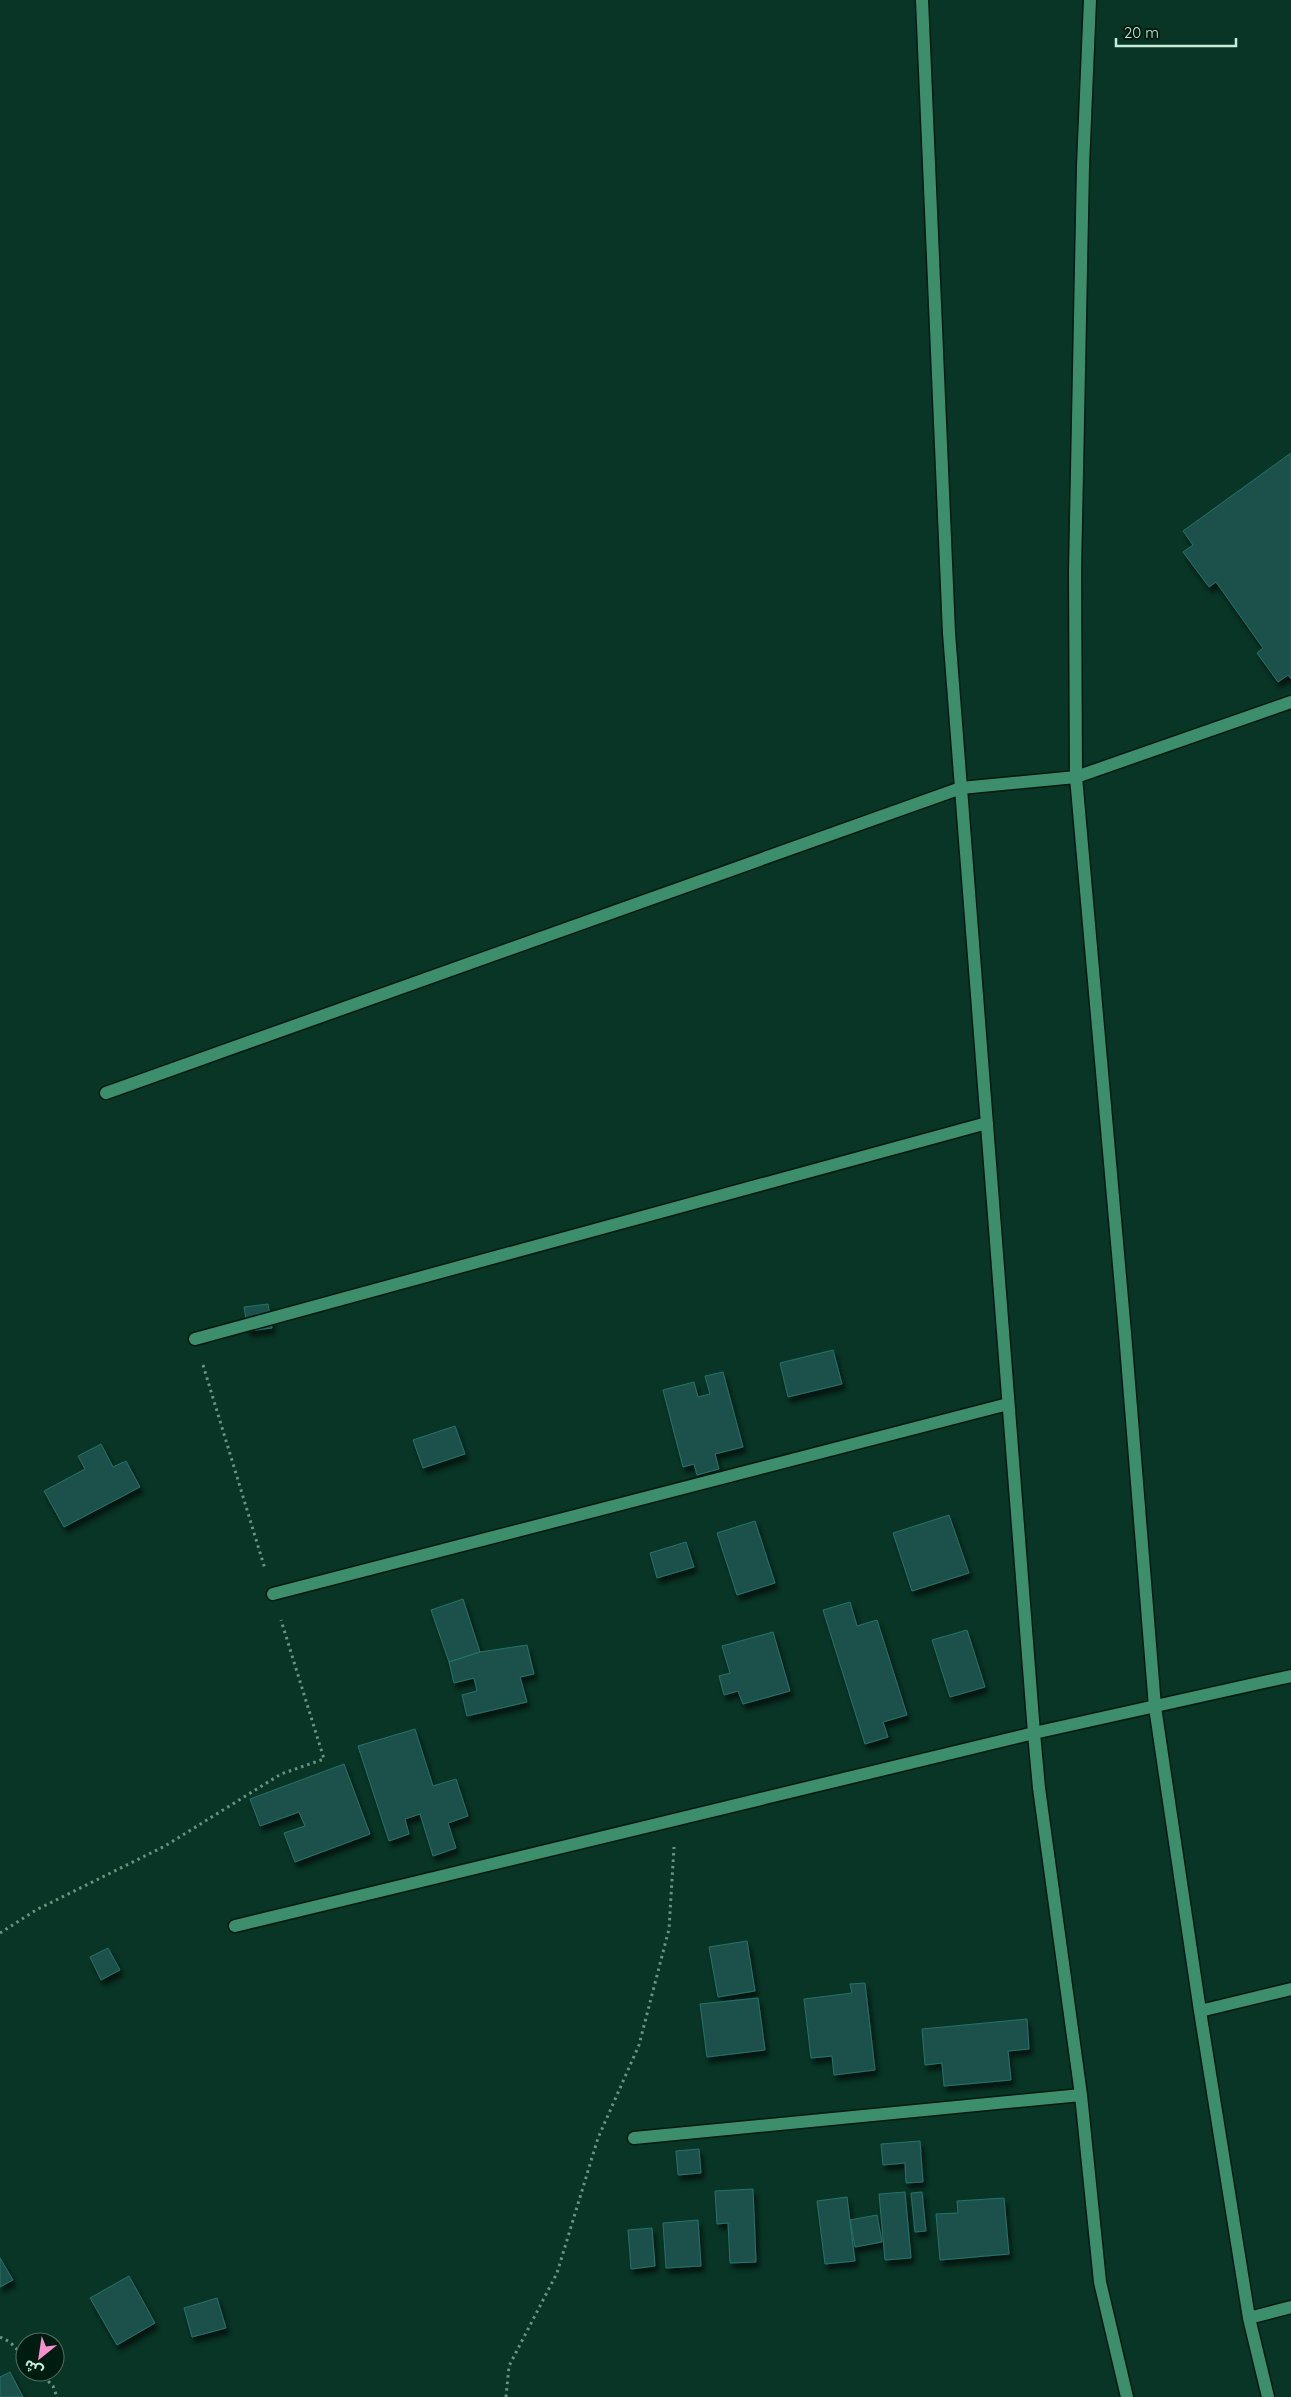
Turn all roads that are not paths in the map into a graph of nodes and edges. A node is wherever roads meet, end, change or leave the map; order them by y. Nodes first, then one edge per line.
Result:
1 (922, 0) edge
2 (1090, 0) edge
3 (1291, 702) edge
4 (1076, 777) junction
5 (961, 788) junction
6 (106, 1093) dead end
7 (987, 1123) junction
8 (195, 1339) road end
9 (1008, 1404) junction
10 (273, 1594) road end
11 (1291, 1676) edge
12 (1155, 1707) junction
13 (1034, 1733) junction
14 (235, 1926) dead end
15 (1291, 1989) edge
16 (1200, 2010) junction
17 (1081, 2095) junction
18 (634, 2138) dead end
19 (1291, 2307) edge
20 (1249, 2318) junction
21 (1127, 2397) edge
22 (1268, 2397) edge

1 - 5 street
2 - 4 street
3 - 4 street
4 - 5 street
4 - 12 street
5 - 6 street
5 - 7 street
7 - 8 street
7 - 9 street
9 - 10 street
9 - 13 street
11 - 12 street
12 - 13 street
12 - 16 street
13 - 14 street
13 - 17 street
15 - 16 street
16 - 20 street
17 - 18 street
17 - 21 street
19 - 20 street
20 - 22 street

